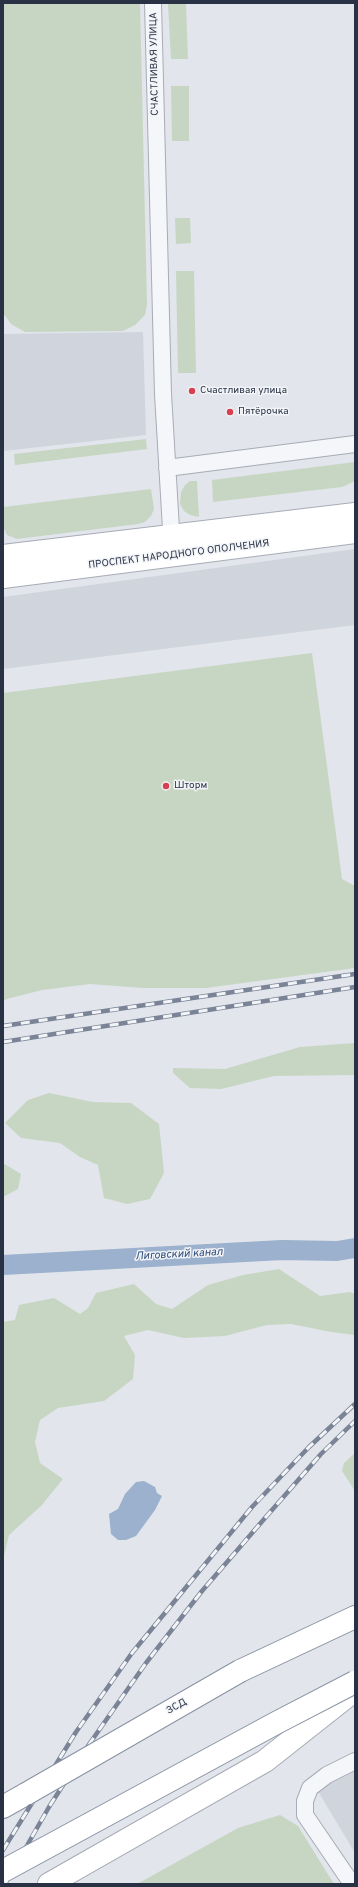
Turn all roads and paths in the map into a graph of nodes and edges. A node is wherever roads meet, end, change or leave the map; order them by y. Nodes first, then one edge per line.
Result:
1 (153, 3) edge
2 (355, 444) edge
3 (166, 468) junction
4 (355, 514) edge
5 (355, 532) edge
6 (172, 546) junction
7 (3, 556) edge
8 (3, 576) edge
9 (355, 1617) edge
10 (355, 1682) edge
11 (355, 1690) edge
12 (355, 1761) edge
13 (26, 1794) junction
14 (3, 1802) edge
15 (3, 1807) edge
16 (3, 1871) edge
17 (49, 1884) edge
18 (352, 1884) edge

1 - 3 street, СЧАСТЛИВАЯ УЛИЦА
2 - 3 street
3 - 6 street, СЧАСТЛИВАЯ УЛИЦА
4 - 6 main road, ПРОСПЕКТ НАРОДНОГО ОПОЛЧЕНИЯ
5 - 6 main road, ПРОСПЕКТ НАРОДНОГО ОПОЛЧЕНИЯ
6 - 7 main road, ПРОСПЕКТ НАРОДНОГО ОПОЛЧЕНИЯ
6 - 8 main road, ПРОСПЕКТ НАРОДНОГО ОПОЛЧЕНИЯ
9 - 13 main road, ЗСД, bridge
10 - 16 main road, bridge
11 - 17 main road
12 - 18 street
13 - 14 main road
13 - 15 main road, ЗСД

